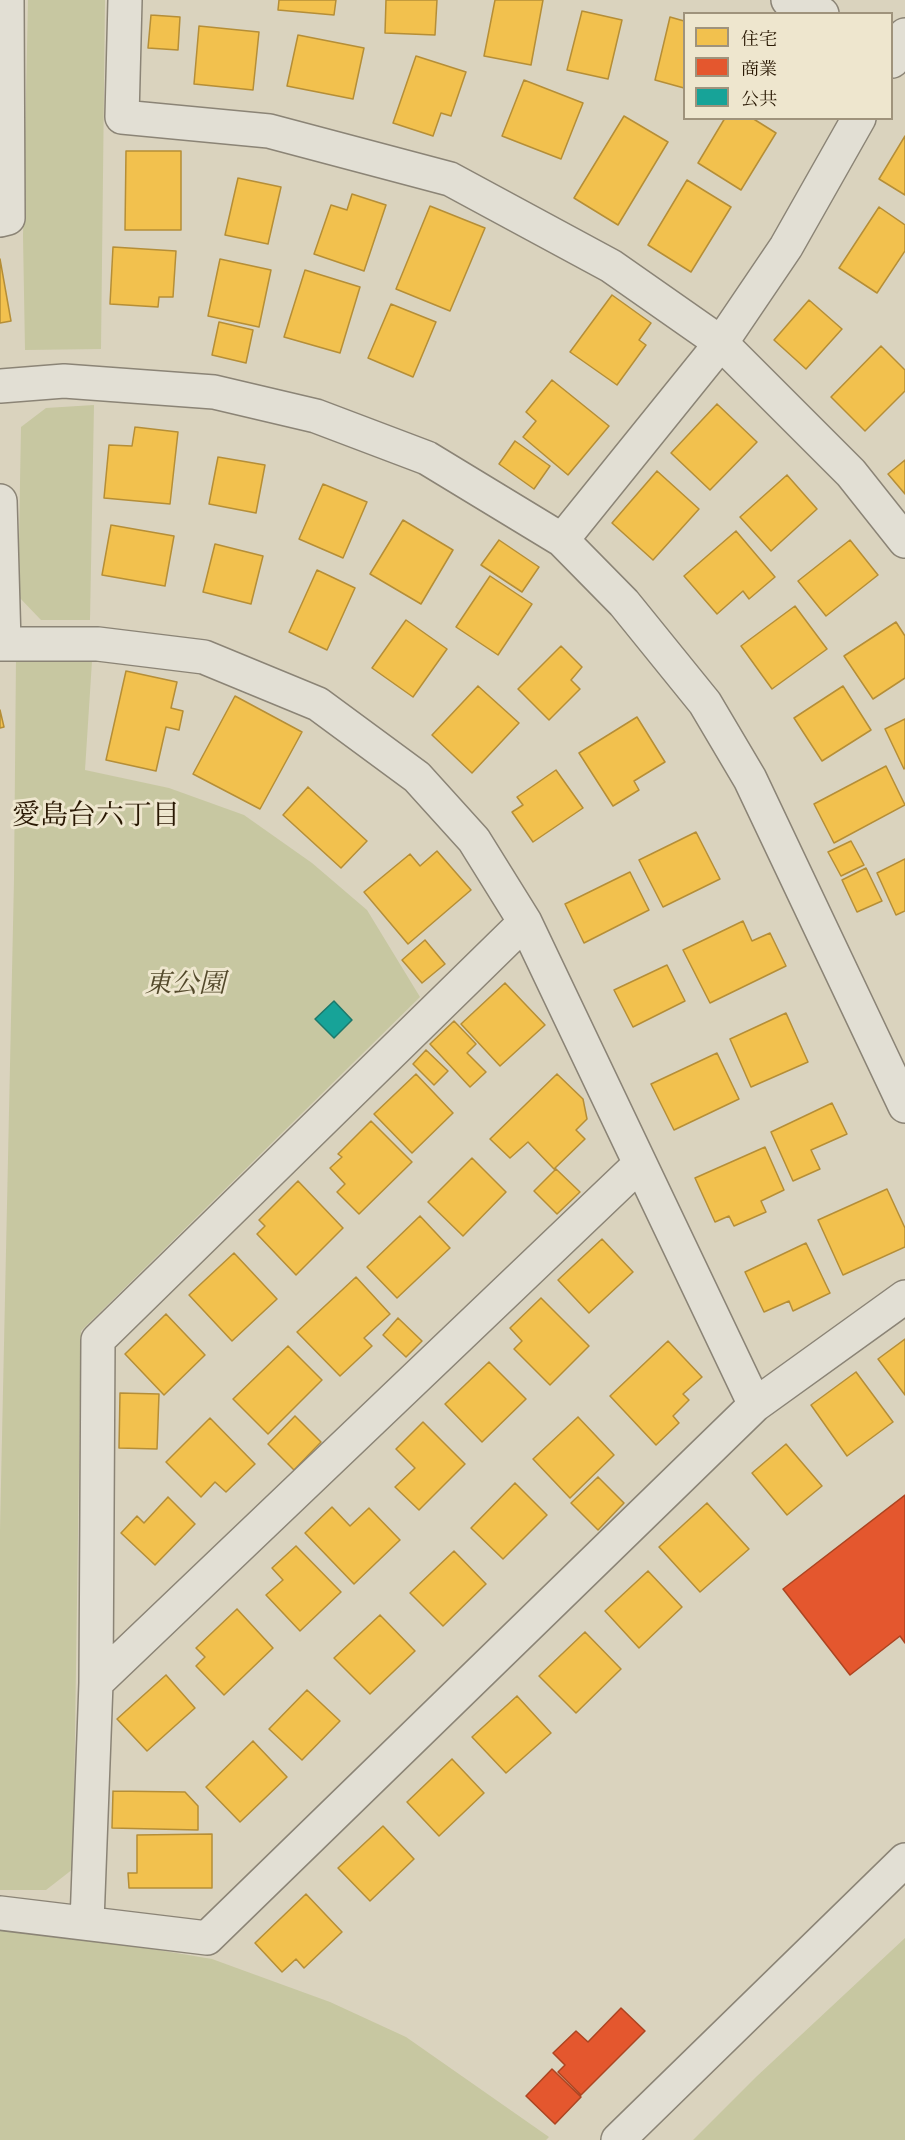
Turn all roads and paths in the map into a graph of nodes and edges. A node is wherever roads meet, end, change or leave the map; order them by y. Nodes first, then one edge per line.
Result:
1 (6, 0) edge
2 (125, 0) edge
3 (788, 0) edge
4 (817, 12) edge
5 (858, 120) edge
6 (0, 220) edge
7 (721, 344) junction
8 (0, 386) edge
9 (0, 501) edge
10 (562, 540) junction
11 (905, 541) edge
12 (2, 643) edge
13 (525, 922) junction
14 (905, 1106) edge
15 (640, 1164) junction
16 (905, 1296) edge
17 (755, 1405) junction
18 (96, 1683) junction
19 (905, 1860) edge
20 (0, 1913) edge
21 (87, 1922) junction
22 (618, 2140) edge

1 - 6 street
2 - 7 street
3 - 4 street
5 - 7 street
7 - 10 street
7 - 11 street
8 - 10 street
9 - 12 street
10 - 14 street
12 - 13 street
13 - 15 street
13 - 18 street
15 - 17 street
15 - 18 street
16 - 17 street
17 - 21 street
18 - 21 street
19 - 22 street
20 - 21 street

